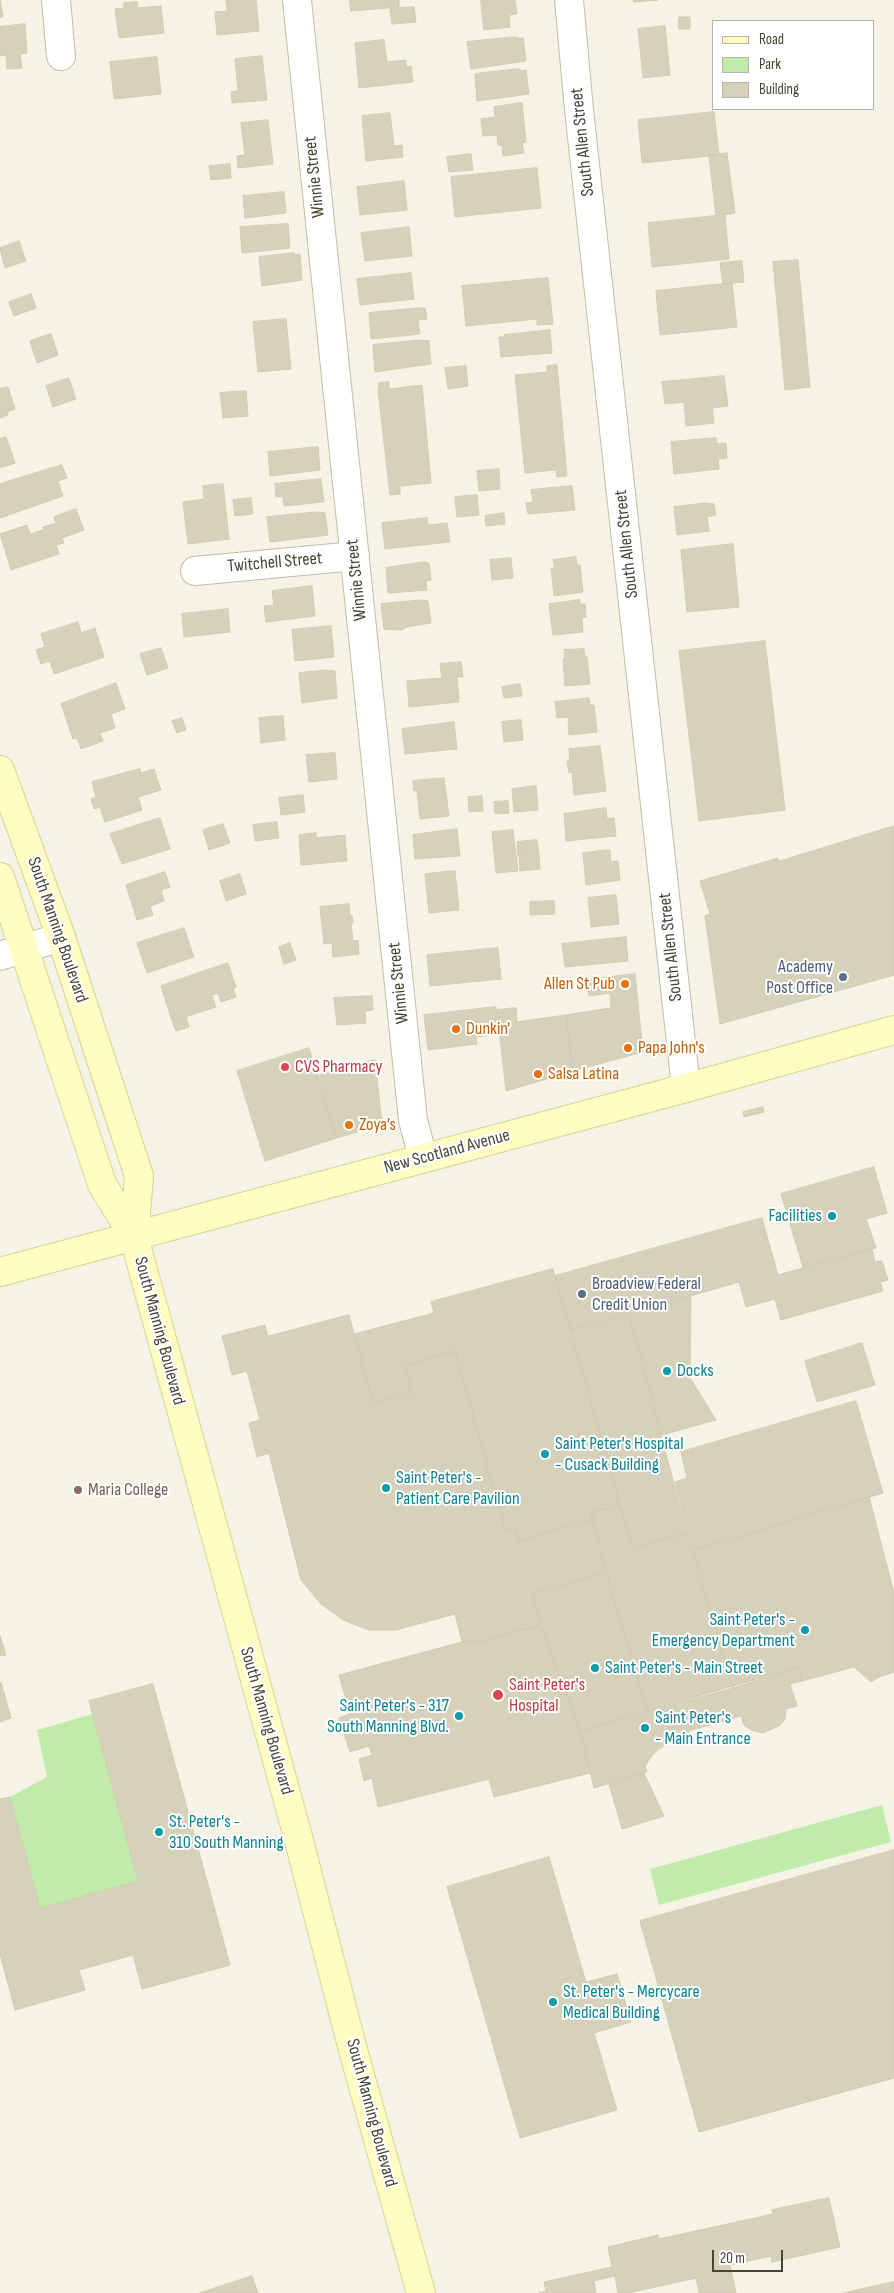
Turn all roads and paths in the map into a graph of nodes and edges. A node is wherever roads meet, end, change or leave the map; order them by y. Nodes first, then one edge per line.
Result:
1 (56, 0) edge
2 (297, 0) edge
3 (569, 0) edge
4 (61, 56) dead end
5 (354, 556) junction
6 (194, 571) dead end
7 (0, 770) edge
8 (0, 877) edge
9 (60, 936) junction
10 (12, 952) edge
11 (894, 1030) edge
12 (686, 1088) junction
13 (423, 1158) junction
14 (134, 1237) junction
15 (0, 1272) edge
16 (421, 2293) edge

1 - 4 street
2 - 5 street, Winnie Street
3 - 12 street, South Allen Street
5 - 6 street, Twitchell Street
5 - 13 street, Winnie Street
7 - 9 street, South Manning Boulevard
8 - 10 street, South Manning Boulevard
9 - 10 street
9 - 14 street, South Manning Boulevard
10 - 14 street, South Manning Boulevard
11 - 12 street, New Scotland Avenue
12 - 13 street, New Scotland Avenue
13 - 14 street, New Scotland Avenue
14 - 15 street, New Scotland Avenue
14 - 16 street, South Manning Boulevard

